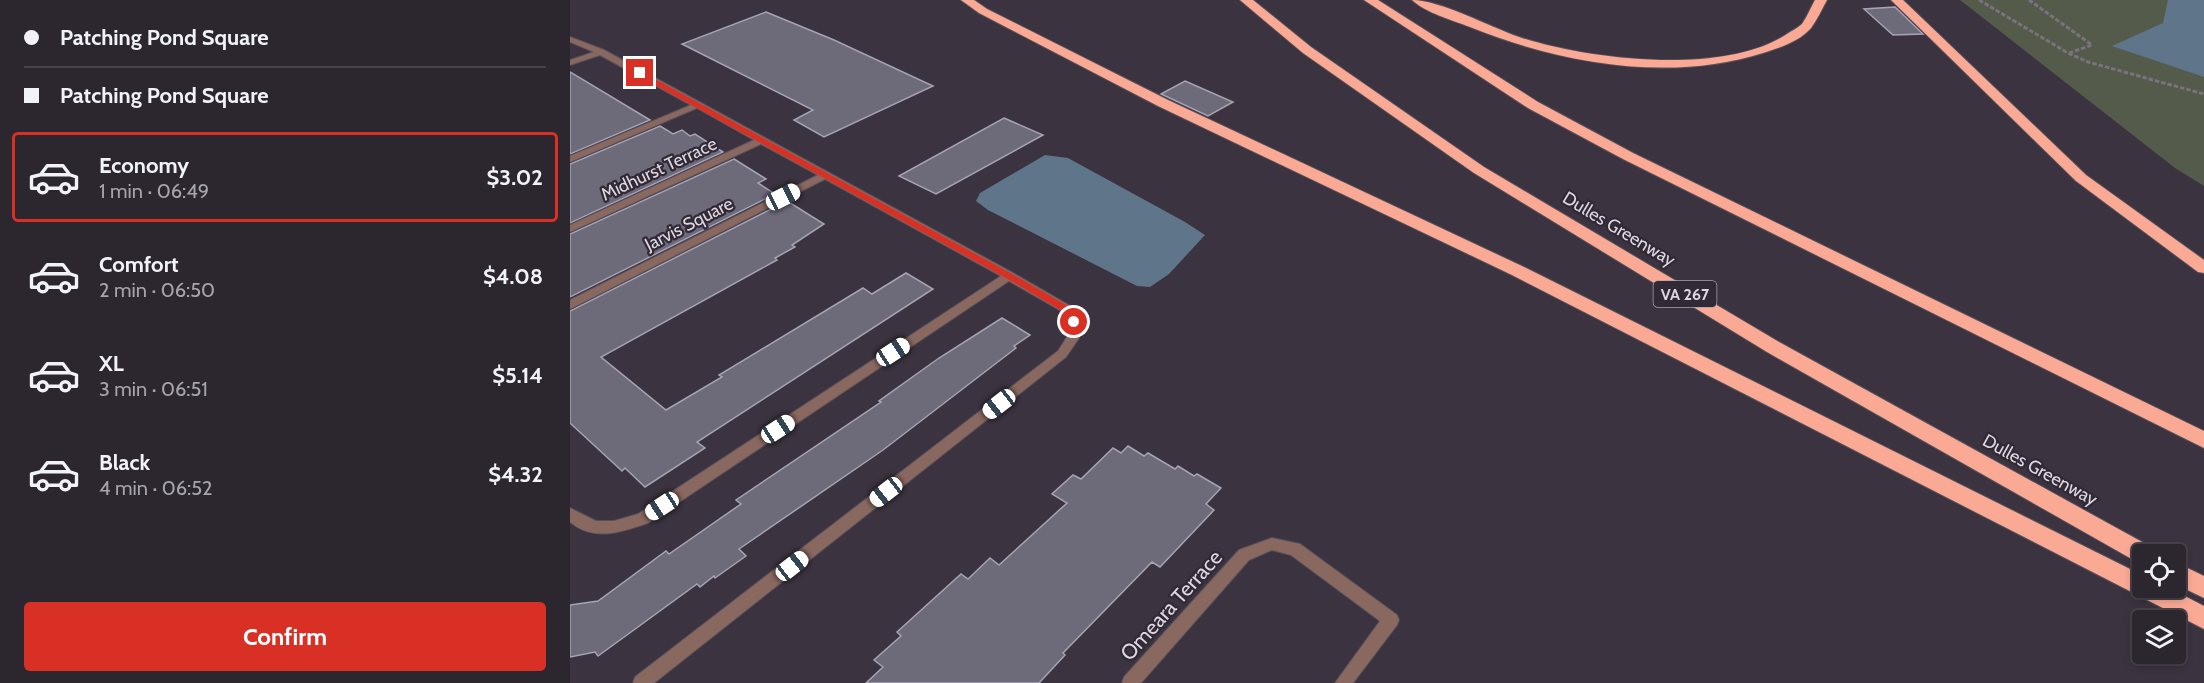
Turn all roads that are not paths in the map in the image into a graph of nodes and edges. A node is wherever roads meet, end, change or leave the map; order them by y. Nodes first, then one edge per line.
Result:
1 (967, 0) edge
2 (1246, 0) edge
3 (1370, 0) edge
4 (1418, 0) edge
5 (1821, 0) edge
6 (1897, 0) edge
7 (570, 39) edge
8 (601, 52) junction
9 (570, 63) edge
10 (698, 105) junction
11 (761, 140) junction
12 (570, 159) edge
13 (825, 175) junction
14 (570, 229) edge
15 (2204, 268) edge
16 (1009, 276) junction
17 (570, 305) edge
18 (2204, 440) edge
19 (570, 514) edge
20 (2132, 548) edge
21 (2186, 578) edge
22 (2132, 581) edge
23 (2204, 588) edge
24 (2165, 598) edge
25 (2204, 618) edge
26 (641, 683) edge
27 (1130, 683) edge
28 (1343, 683) edge

1 - 22 highway
2 - 20 highway, Dulles Greenway / VA 267
3 - 18 highway
4 - 5 highway
6 - 15 highway
7 - 8 street
8 - 9 street
8 - 10 street
10 - 11 street
10 - 12 street
11 - 13 street
11 - 14 street, Midhurst Terrace
13 - 16 street
13 - 17 street, Jarvis Square
16 - 19 street
16 - 26 street
21 - 23 highway
24 - 25 highway
27 - 28 street, Omeara Terrace

